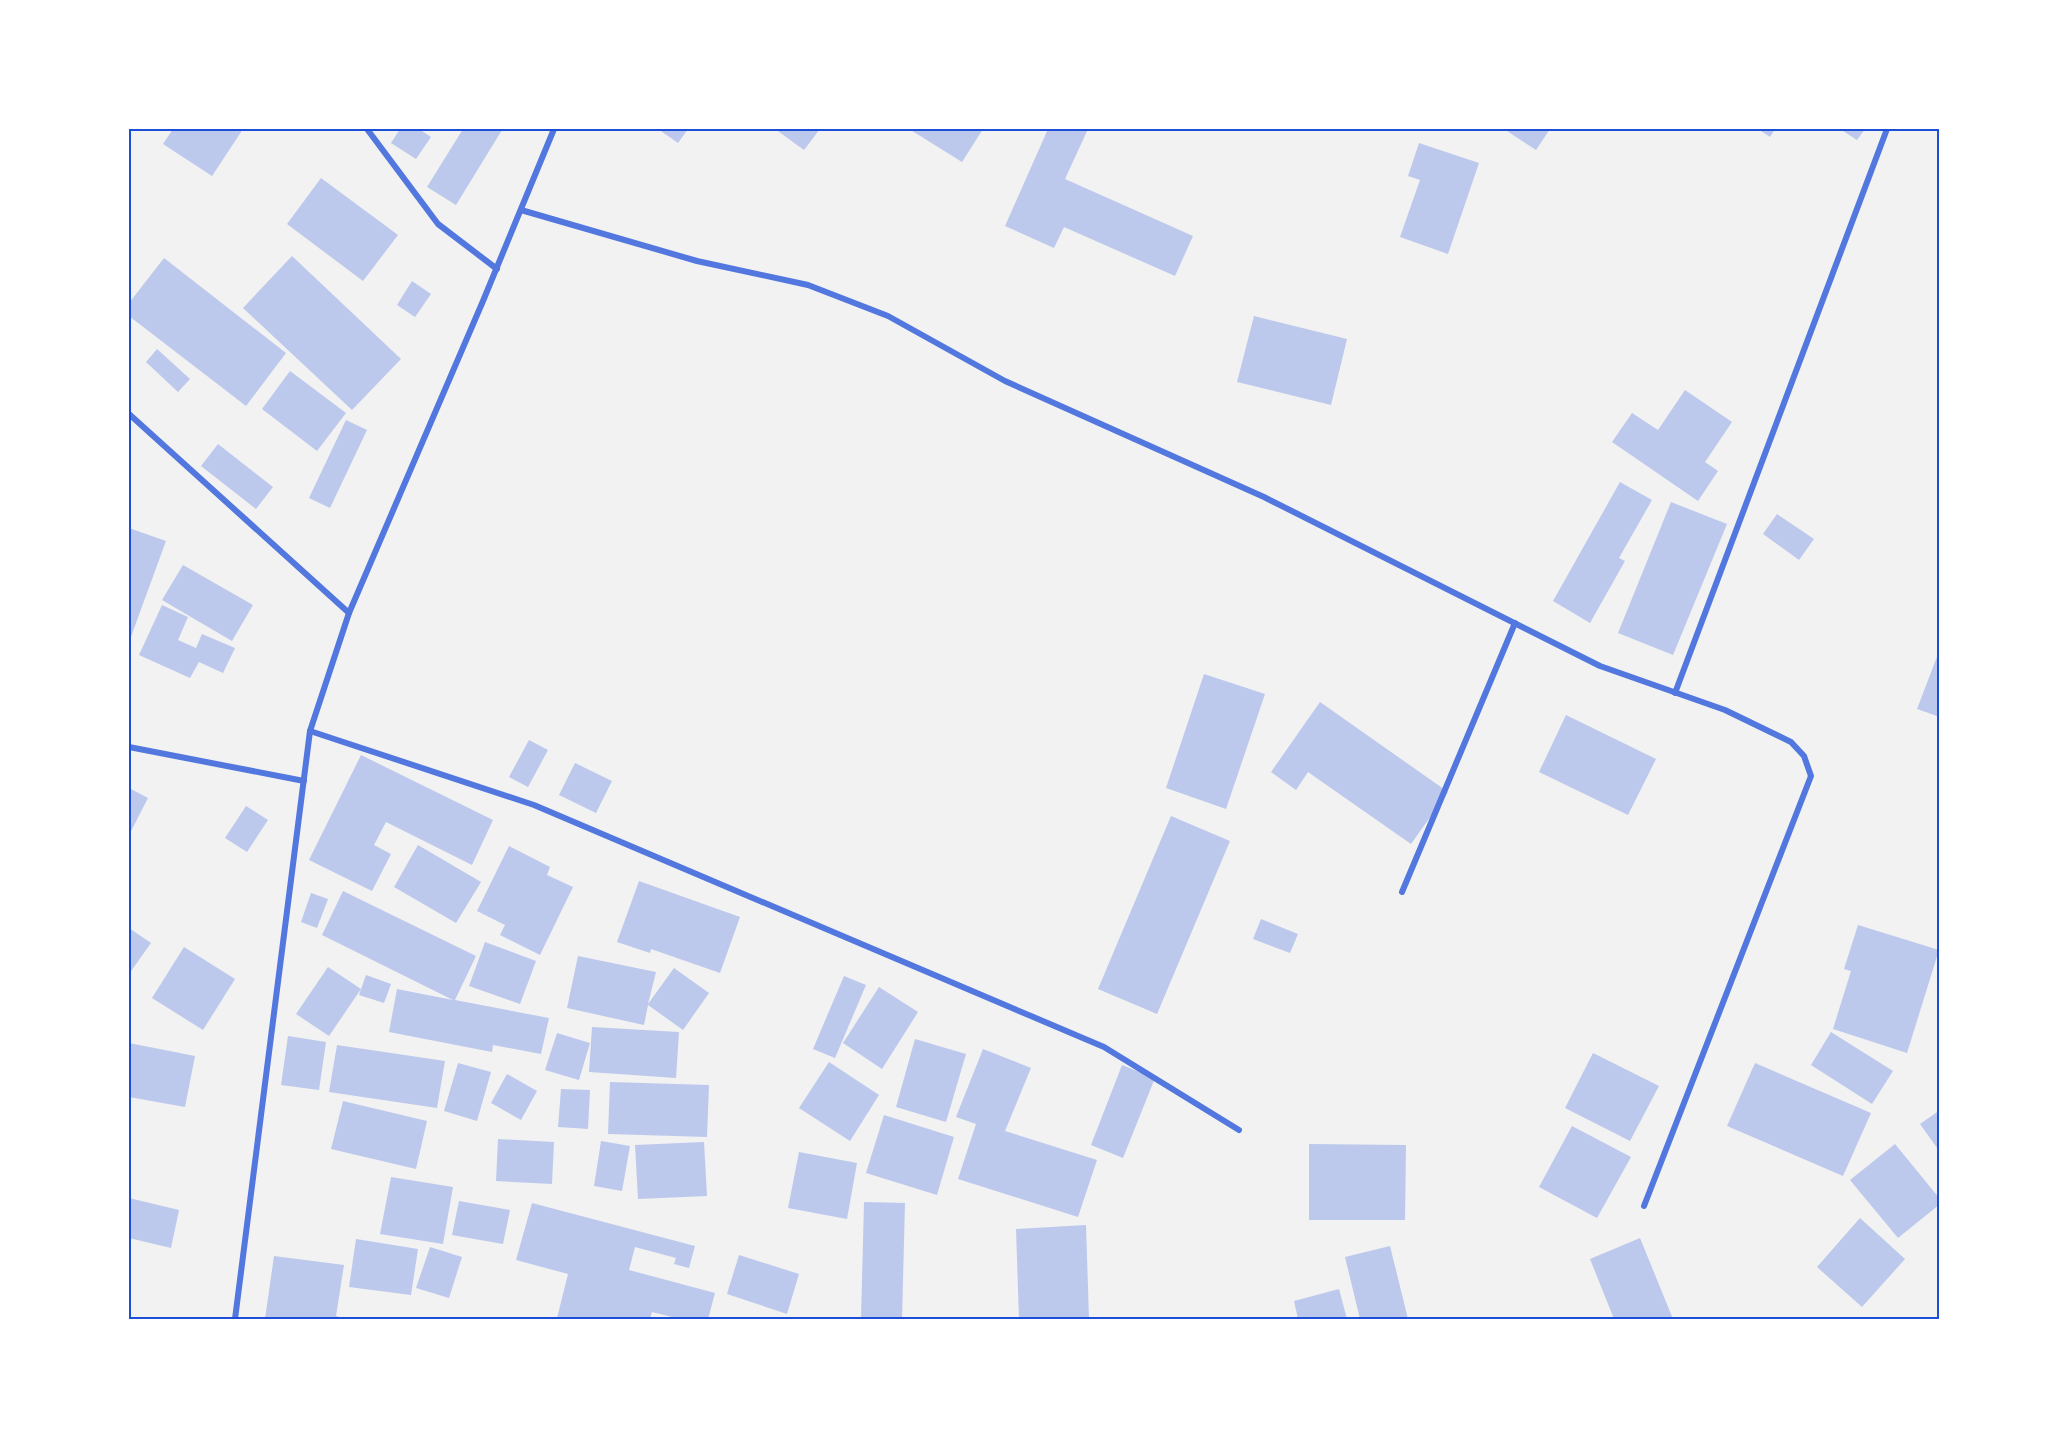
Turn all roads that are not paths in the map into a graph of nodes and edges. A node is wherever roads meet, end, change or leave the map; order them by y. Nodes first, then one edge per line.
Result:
1 (367, 129) edge
2 (554, 129) edge
3 (1887, 129) edge
4 (521, 210) junction
5 (497, 269) junction
6 (129, 414) edge
7 (349, 613) junction
8 (1515, 623) junction
9 (1675, 693) junction
10 (310, 731) junction
11 (129, 747) edge
12 (304, 782) junction
13 (1402, 892) dead end
14 (1239, 1130) dead end
15 (1644, 1206) dead end
16 (235, 1319) edge

1 - 5 street
2 - 4 street
3 - 9 street
4 - 5 street
4 - 8 street
5 - 7 street
6 - 7 street
7 - 10 street
8 - 9 street
8 - 13 street
9 - 15 street
10 - 12 street
10 - 14 street
11 - 12 street
12 - 16 street

